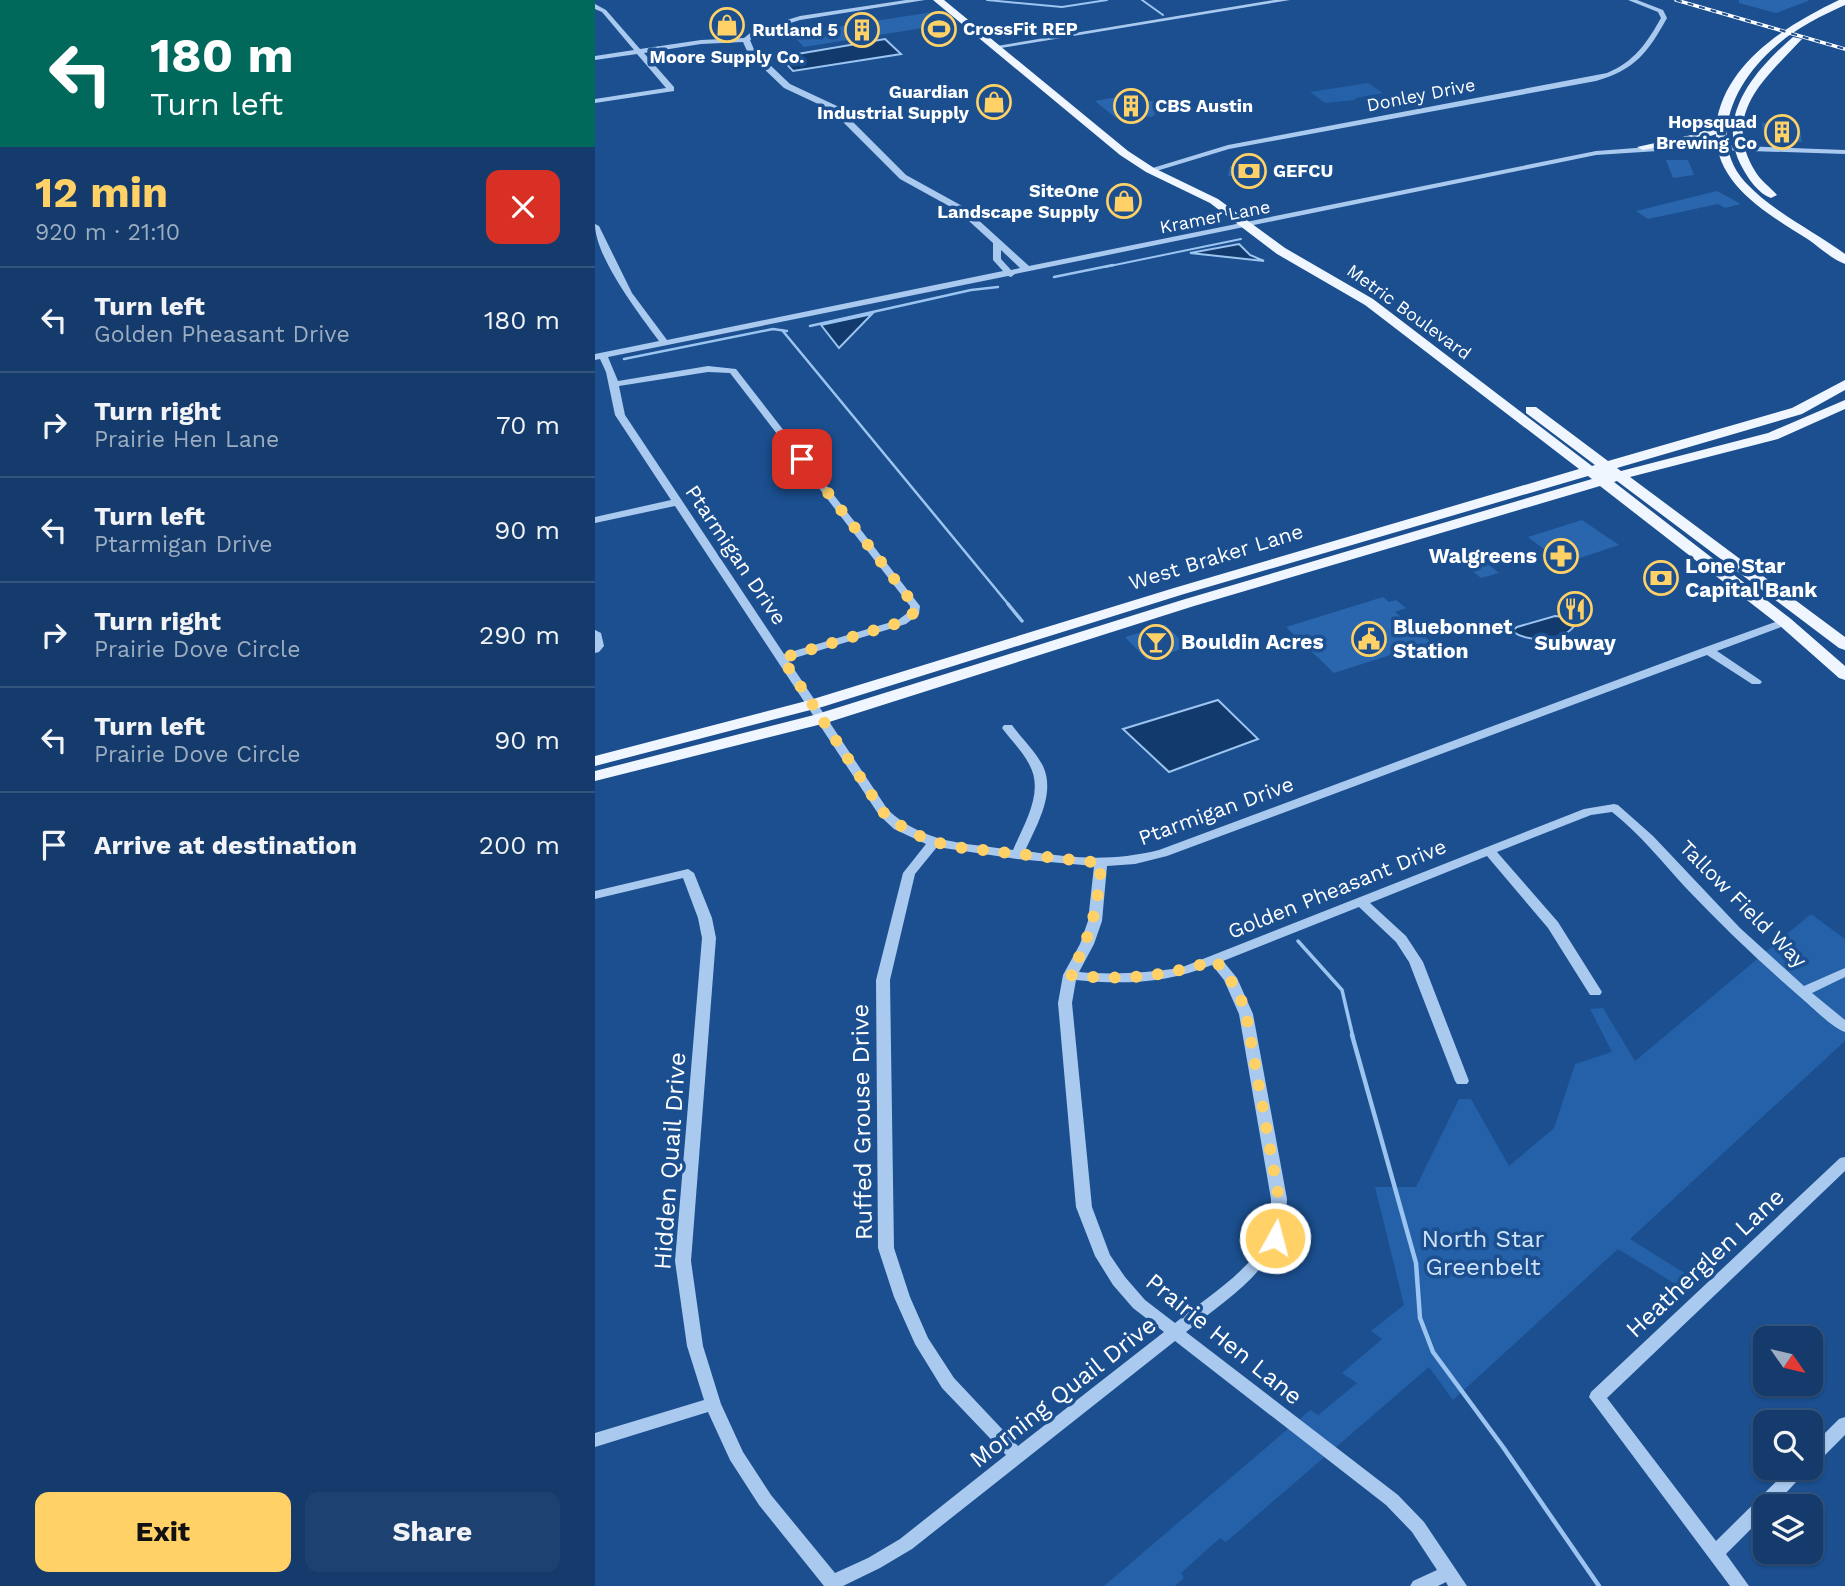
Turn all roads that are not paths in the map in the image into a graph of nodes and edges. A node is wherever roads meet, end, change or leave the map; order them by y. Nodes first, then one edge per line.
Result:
1 (922, 0) edge
2 (938, 0) edge
3 (951, 0) edge
4 (1287, 0) edge
5 (1631, 0) edge
6 (1845, 1) edge
7 (595, 6) edge
8 (1845, 11) edge
9 (746, 40) junction
10 (1000, 46) junction
11 (640, 52) junction
12 (595, 58) edge
13 (1747, 67) junction
14 (1763, 69) junction
15 (595, 101) edge
16 (1721, 128) junction
17 (1643, 147) junction
18 (1721, 148) junction
19 (1739, 148) junction
20 (1845, 152) edge
21 (1156, 168) junction
22 (1255, 225) junction
23 (595, 226) edge
24 (1825, 231) junction
25 (1810, 234) junction
26 (997, 244) junction
27 (1845, 245) edge
28 (1845, 260) edge
29 (1028, 270) junction
30 (1011, 274) junction
31 (1431, 334) junction
32 (1416, 338) junction
33 (666, 344) junction
34 (599, 357) edge
35 (615, 384) junction
36 (1845, 384) edge
37 (1845, 404) edge
38 (1588, 470) junction
39 (1608, 474) junction
40 (678, 502) junction
41 (595, 520) edge
42 (1401, 532) junction
43 (1785, 622) junction
44 (595, 633) edge
45 (1845, 645) edge
46 (595, 650) edge
47 (1707, 650) junction
48 (782, 658) junction
49 (1845, 675) edge
50 (1756, 682) dead end
51 (817, 712) junction
52 (1008, 728) dead end
53 (595, 761) edge
54 (595, 776) edge
55 (1613, 808) joint
56 (934, 843) junction
57 (1489, 851) junction
58 (1017, 855) junction
59 (1101, 863) junction
60 (595, 895) edge
61 (1362, 902) junction
62 (1215, 960) junction
63 (1845, 972) edge
64 (1070, 975) junction
65 (1594, 992) dead end
66 (1803, 992) junction
67 (1845, 1027) edge
68 (1462, 1081) dead end
69 (1845, 1162) edge
70 (1175, 1334) junction
71 (713, 1404) junction
72 (1845, 1424) edge
73 (595, 1440) edge
74 (1823, 1446) edge
75 (1017, 1456) junction
76 (1789, 1480) edge
77 (1716, 1553) junction
78 (1454, 1579) edge
79 (832, 1583) joint
80 (1419, 1586) edge
81 (1740, 1586) edge

1 - 9 street
2 - 10 main road, Metric Boulevard
3 - 10 main road, Metric Boulevard
4 - 10 street
5 - 21 street, Donley Drive
6 - 13 main road
7 - 11 street
8 - 14 main road
9 - 11 street
9 - 26 street
10 - 21 main road, Metric Boulevard
11 - 12 street
11 - 15 street
13 - 14 main road
13 - 16 main road
14 - 19 main road
16 - 17 main road
16 - 18 main road
17 - 18 street, Kramer Lane
17 - 22 street, Kramer Lane
18 - 19 street, Kramer Lane
18 - 25 main road
19 - 20 street, Kramer Lane
19 - 24 main road
21 - 22 main road, Metric Boulevard
22 - 29 street, Kramer Lane
22 - 31 main road, Metric Boulevard
22 - 32 main road, Metric Boulevard
23 - 33 street
24 - 25 main road
24 - 27 main road
25 - 28 main road
26 - 29 street
26 - 30 street
29 - 30 street, Kramer Lane
30 - 33 street, Kramer Lane
31 - 32 main road
31 - 39 main road, Metric Boulevard
32 - 38 main road, Metric Boulevard
33 - 34 street, Kramer Lane
34 - 35 street, Ptarmigan Drive
35 - 40 street, Ptarmigan Drive
35 - 48 street
36 - 39 main road, West Braker Lane
37 - 39 main road, West Braker Lane
38 - 39 main road, Metric Boulevard
38 - 42 main road, West Braker Lane
39 - 42 main road, West Braker Lane
39 - 43 main road, Metric Boulevard
39 - 45 main road, Metric Boulevard
40 - 41 street
40 - 48 street, Ptarmigan Drive
42 - 51 main road, West Braker Lane
43 - 47 street, Ptarmigan Drive
43 - 49 main road, Metric Boulevard
44 - 46 street
47 - 50 street
47 - 59 street, Ptarmigan Drive
48 - 51 street, Ptarmigan Drive
51 - 53 main road, West Braker Lane
51 - 54 main road, West Braker Lane
51 - 56 street, Ptarmigan Drive
52 - 58 street
55 - 57 street, Golden Pheasant Drive
55 - 66 street, Tallow Field Way
56 - 58 street, Ptarmigan Drive
56 - 75 street, Ruffed Grouse Drive
57 - 61 street, Golden Pheasant Drive
57 - 65 street
58 - 59 street, Ptarmigan Drive
59 - 64 street, Prairie Hen Lane
60 - 71 street, Hidden Quail Drive
61 - 62 street, Golden Pheasant Drive
61 - 68 street
62 - 64 street, Golden Pheasant Drive
62 - 70 street, Morning Quail Drive
63 - 66 street
64 - 70 street, Prairie Hen Lane
66 - 67 street, Tallow Field Way
69 - 77 street, Heatherglen Lane
70 - 75 street, Morning Quail Drive
70 - 78 street, Prairie Hen Lane
71 - 73 street
71 - 79 street, Hidden Quail Drive
72 - 74 street
75 - 79 street, Morning Quail Drive
76 - 77 street
77 - 81 street
78 - 80 street

